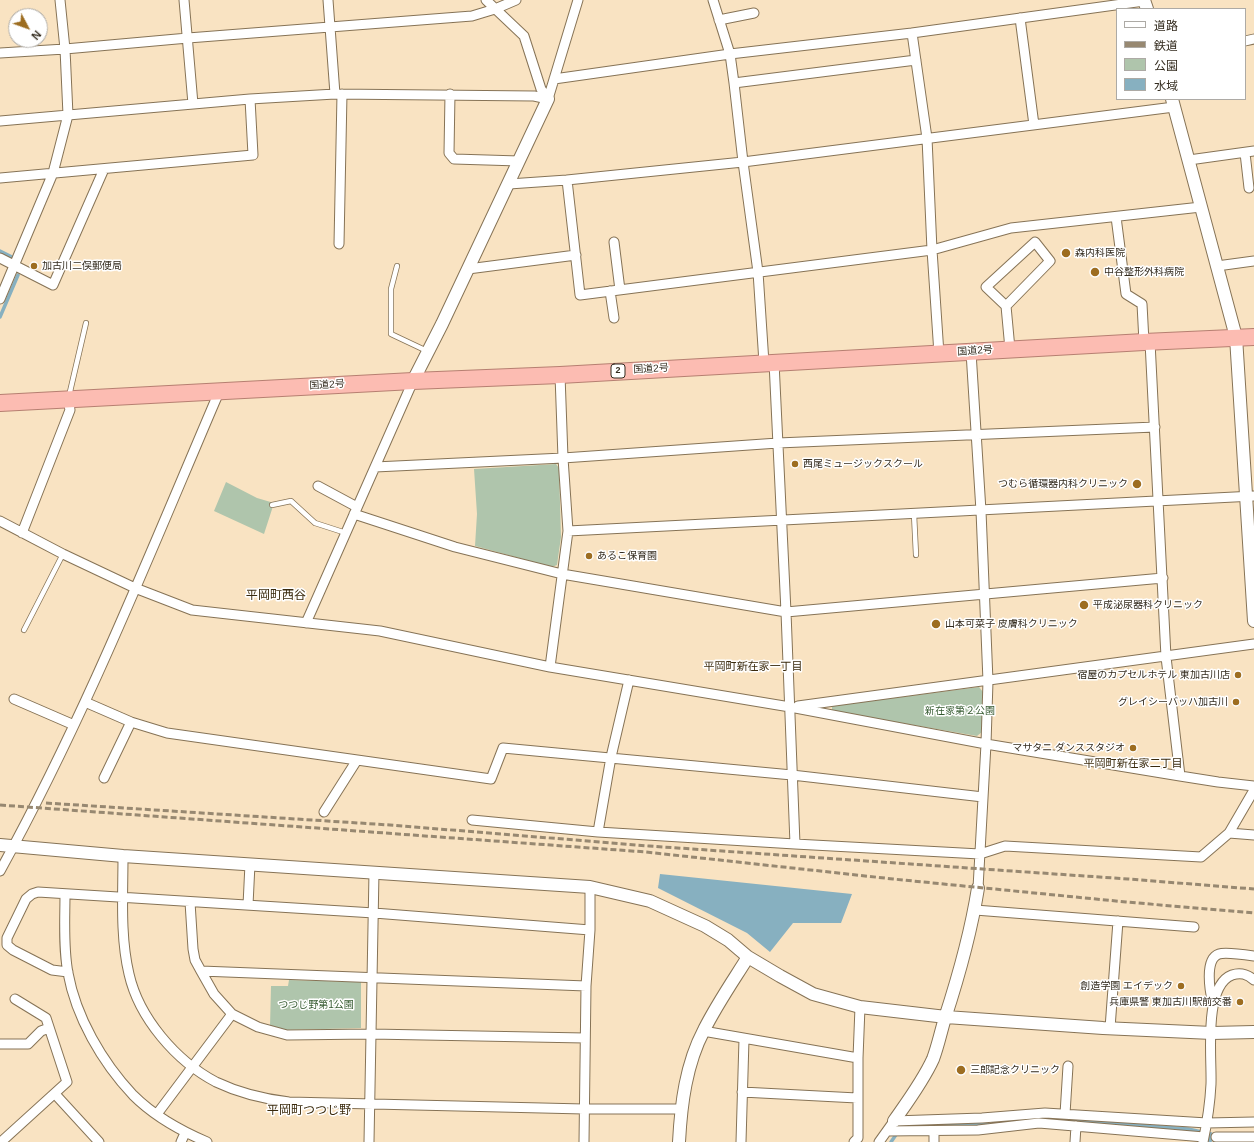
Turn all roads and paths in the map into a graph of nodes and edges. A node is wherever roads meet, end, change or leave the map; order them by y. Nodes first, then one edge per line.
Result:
1 (60, 0) edge
2 (184, 0) edge
3 (328, 0) edge
4 (486, 0) edge
5 (516, 0) edge
6 (578, 0) edge
7 (714, 0) edge
8 (1145, 3) edge
9 (495, 9) junction
10 (754, 13) dead end
11 (1020, 18) junction
12 (719, 20) junction
13 (329, 27) junction
14 (912, 33) junction
15 (188, 38) junction
16 (65, 49) junction
17 (0, 53) edge
18 (730, 54) junction
19 (916, 60) junction
20 (554, 79) junction
21 (734, 83) junction
22 (338, 94) junction
23 (450, 94) junction
24 (250, 99) junction
25 (548, 99) junction
26 (1173, 103) edge
27 (193, 104) junction
28 (68, 115) junction
29 (0, 121) edge
30 (1034, 125) junction
31 (927, 138) junction
32 (1249, 152) edge
33 (519, 160) junction
34 (1189, 160) junction
35 (743, 162) junction
36 (104, 169) junction
37 (53, 172) junction
38 (0, 178) edge
39 (567, 180) junction
40 (509, 184) junction
41 (1249, 188) dead end
42 (1201, 207) junction
43 (1116, 217) junction
44 (614, 242) dead end
45 (339, 244) dead end
46 (932, 250) junction
47 (576, 255) junction
48 (0, 258) edge
49 (1254, 261) edge
50 (15, 266) junction
51 (397, 266) dead end
52 (1217, 266) junction
53 (468, 270) junction
54 (758, 272) junction
55 (620, 290) junction
56 (610, 291) junction
57 (0, 299) edge
58 (1006, 306) junction
59 (614, 318) dead end
60 (86, 323) dead end
61 (1236, 337) junction
62 (1254, 337) edge
63 (1147, 342) junction
64 (1010, 349) junction
65 (428, 351) junction
66 (971, 352) junction
67 (939, 354) junction
68 (769, 362) junction
69 (560, 375) junction
70 (413, 381) junction
71 (218, 392) junction
72 (68, 400) junction
73 (0, 403) edge
74 (1155, 427) junction
75 (977, 435) junction
76 (778, 444) junction
77 (563, 458) junction
78 (375, 467) junction
79 (318, 486) dead end
80 (1250, 496) edge
81 (1158, 500) junction
82 (272, 505) dead end
83 (356, 510) junction
84 (981, 510) junction
85 (914, 514) junction
86 (781, 519) junction
87 (0, 521) edge
88 (568, 531) junction
89 (22, 533) junction
90 (346, 533) junction
91 (63, 554) junction
92 (916, 555) dead end
93 (562, 574) junction
94 (1163, 578) junction
95 (136, 588) junction
96 (985, 595) junction
97 (786, 612) junction
98 (1254, 621) edge
99 (306, 623) junction
100 (24, 630) dead end
101 (1254, 644) edge
102 (1166, 657) junction
103 (550, 668) junction
104 (629, 680) junction
105 (988, 681) junction
106 (14, 699) dead end
107 (84, 702) junction
108 (790, 707) junction
109 (131, 722) junction
110 (74, 725) junction
111 (986, 744) junction
112 (611, 757) junction
113 (357, 760) junction
114 (792, 775) junction
115 (1180, 776) junction
116 (104, 778) dead end
117 (1254, 786) edge
118 (1254, 790) edge
119 (983, 796) junction
120 (324, 812) dead end
121 (472, 820) dead end
122 (598, 832) junction
123 (1229, 833) junction
124 (1254, 835) edge
125 (796, 844) junction
126 (0, 845) edge
127 (14, 846) junction
128 (980, 854) junction
129 (123, 856) junction
130 (250, 864) junction
131 (0, 871) edge
132 (374, 872) junction
133 (590, 887) junction
134 (978, 888) joint
135 (65, 894) junction
136 (123, 897) junction
137 (190, 902) junction
138 (248, 906) junction
139 (975, 910) junction
140 (374, 913) junction
141 (1118, 921) junction
142 (1194, 927) dead end
143 (590, 930) junction
144 (1254, 956) edge
145 (748, 957) junction
146 (201, 971) junction
147 (68, 972) junction
148 (372, 978) junction
149 (1254, 980) edge
150 (586, 986) junction
151 (15, 999) dead end
152 (1213, 1004) junction
153 (860, 1007) junction
154 (232, 1014) junction
155 (946, 1016) junction
156 (49, 1028) junction
157 (1110, 1028) junction
158 (703, 1031) junction
159 (1254, 1032) edge
160 (1212, 1033) junction
161 (371, 1034) junction
162 (585, 1038) junction
163 (744, 1039) junction
164 (0, 1044) edge
165 (858, 1058) junction
166 (192, 1066) junction
167 (1068, 1066) dead end
168 (742, 1092) junction
169 (55, 1094) junction
170 (857, 1098) junction
171 (370, 1104) junction
172 (584, 1109) junction
173 (681, 1109) junction
174 (157, 1114) junction
175 (1065, 1114) junction
176 (1254, 1122) edge
177 (1207, 1124) junction
178 (891, 1126) junction
179 (1076, 1126) junction
180 (934, 1130) junction
181 (186, 1133) junction
182 (1254, 1137) edge
183 (1216, 1138) dead end
184 (1203, 1140) edge
185 (880, 1141) edge
186 (1, 1142) edge
187 (99, 1142) edge
188 (181, 1142) edge
189 (207, 1142) edge
190 (369, 1142) edge
191 (584, 1142) edge
192 (679, 1142) edge
193 (741, 1142) edge
194 (854, 1142) edge
195 (934, 1142) edge
196 (1075, 1142) edge

1 - 16 street
2 - 15 street
3 - 13 street
4 - 9 street
5 - 9 street
6 - 20 street
7 - 12 street
8 - 11 street
9 - 13 street
9 - 25 street
10 - 12 street
11 - 14 street
11 - 30 street
12 - 18 street
13 - 15 street
13 - 22 street
14 - 18 street
14 - 19 street
15 - 16 street
15 - 27 street
16 - 17 street
16 - 28 street
18 - 20 street
18 - 21 street
19 - 21 street
19 - 31 street
20 - 25 street
21 - 35 street
22 - 23 street
22 - 24 street
22 - 45 street
23 - 25 street
23 - 33 street
24 - 27 street
24 - 36 street
25 - 33 street
26 - 30 street
26 - 34 street
27 - 28 street
28 - 29 street
28 - 37 street
30 - 31 street
31 - 35 street
31 - 46 street
32 - 34 street
32 - 41 street
33 - 40 street
34 - 42 street
35 - 39 street
35 - 54 street
36 - 37 street
36 - 50 street
37 - 38 street
37 - 50 street
39 - 40 street
39 - 47 street
40 - 53 street
42 - 43 street
42 - 52 street
43 - 46 street
43 - 63 street
44 - 55 street
46 - 54 street
46 - 67 street
47 - 53 street
47 - 56 street
48 - 50 street
49 - 52 street
50 - 57 street
51 - 65 lane
52 - 61 street
53 - 65 street
54 - 55 street
54 - 68 street
55 - 56 street
56 - 59 street
58 - 58 street
58 - 64 street
60 - 72 lane
61 - 62 highway, 国道2号 / 2
61 - 63 highway, 国道2号 / 2
61 - 80 street
63 - 64 highway, 国道2号 / 2
63 - 74 street
64 - 66 highway, 国道2号 / 2
65 - 70 street
66 - 67 highway, 国道2号 / 2
66 - 75 street
67 - 68 highway, 国道2号 / 2
68 - 69 highway, 国道2号 / 2
68 - 76 street
69 - 70 highway, 国道2号 / 2
69 - 77 street
70 - 71 highway, 国道2号 / 2
70 - 78 street
71 - 72 highway, 国道2号 / 2
71 - 95 street
72 - 73 highway, 国道2号 / 2
72 - 89 street
74 - 75 street
74 - 81 street
75 - 76 street
75 - 84 street
76 - 77 street
76 - 86 street
77 - 78 street
77 - 88 street
78 - 83 street
79 - 83 street
80 - 81 street
80 - 98 street
81 - 84 street
81 - 94 street
82 - 90 lane
83 - 90 street
83 - 93 street
84 - 85 street
84 - 96 street
85 - 86 street
85 - 92 lane
86 - 88 street
86 - 97 street
87 - 89 street
88 - 93 street
89 - 91 street
90 - 99 street
91 - 95 street
91 - 100 lane
93 - 97 street
93 - 103 street
94 - 96 street
94 - 102 street
95 - 99 street
95 - 107 street
96 - 97 street
96 - 105 street
97 - 108 street
99 - 103 street
101 - 102 street
102 - 105 street
102 - 115 street
103 - 104 street
104 - 108 street
104 - 112 street
105 - 108 street
105 - 111 street
106 - 110 street
107 - 109 street
107 - 110 street
108 - 111 street
108 - 114 street
109 - 113 street
109 - 116 street
110 - 127 street
111 - 115 street
111 - 119 street
112 - 113 street
112 - 114 street
112 - 122 street
113 - 120 street
114 - 119 street
114 - 125 street
115 - 117 street
118 - 123 street
119 - 128 street
121 - 122 street
122 - 125 street
123 - 124 street
123 - 128 street
125 - 128 street
126 - 127 street
127 - 129 street
127 - 131 street
128 - 134 street
129 - 130 street
129 - 136 street
130 - 132 street
130 - 138 street
132 - 133 street
132 - 140 street
133 - 143 street
133 - 145 street
134 - 139 street
135 - 136 street
135 - 147 street
135 - 147 street
136 - 137 street
136 - 166 street
137 - 138 street
137 - 146 street
138 - 140 street
139 - 141 street
139 - 155 street
140 - 143 street
140 - 148 street
141 - 142 street
141 - 157 street
143 - 150 street
144 - 152 street
145 - 153 street
145 - 158 street
146 - 148 street
146 - 154 street
147 - 174 street
148 - 150 street
148 - 161 street
149 - 152 street
150 - 162 street
151 - 156 street
152 - 160 street
153 - 155 street
153 - 165 street
154 - 161 street
154 - 166 street
155 - 157 street
155 - 178 street
156 - 164 street
156 - 169 street
157 - 160 street
158 - 163 street
158 - 173 street
159 - 160 street
160 - 177 street
161 - 162 street
161 - 171 street
162 - 172 street
163 - 165 street
163 - 168 street
165 - 170 street
166 - 171 street
166 - 174 street
167 - 175 street
168 - 170 street
168 - 193 street
169 - 186 street
169 - 187 street
170 - 194 street
171 - 172 street
171 - 190 street
172 - 173 street
172 - 191 street
173 - 192 street
174 - 181 street
175 - 177 street
175 - 178 street
176 - 177 street
177 - 184 street
178 - 180 street
178 - 185 street
179 - 180 street
179 - 184 street
179 - 196 street
180 - 195 street
181 - 188 street
181 - 189 street
182 - 183 street

